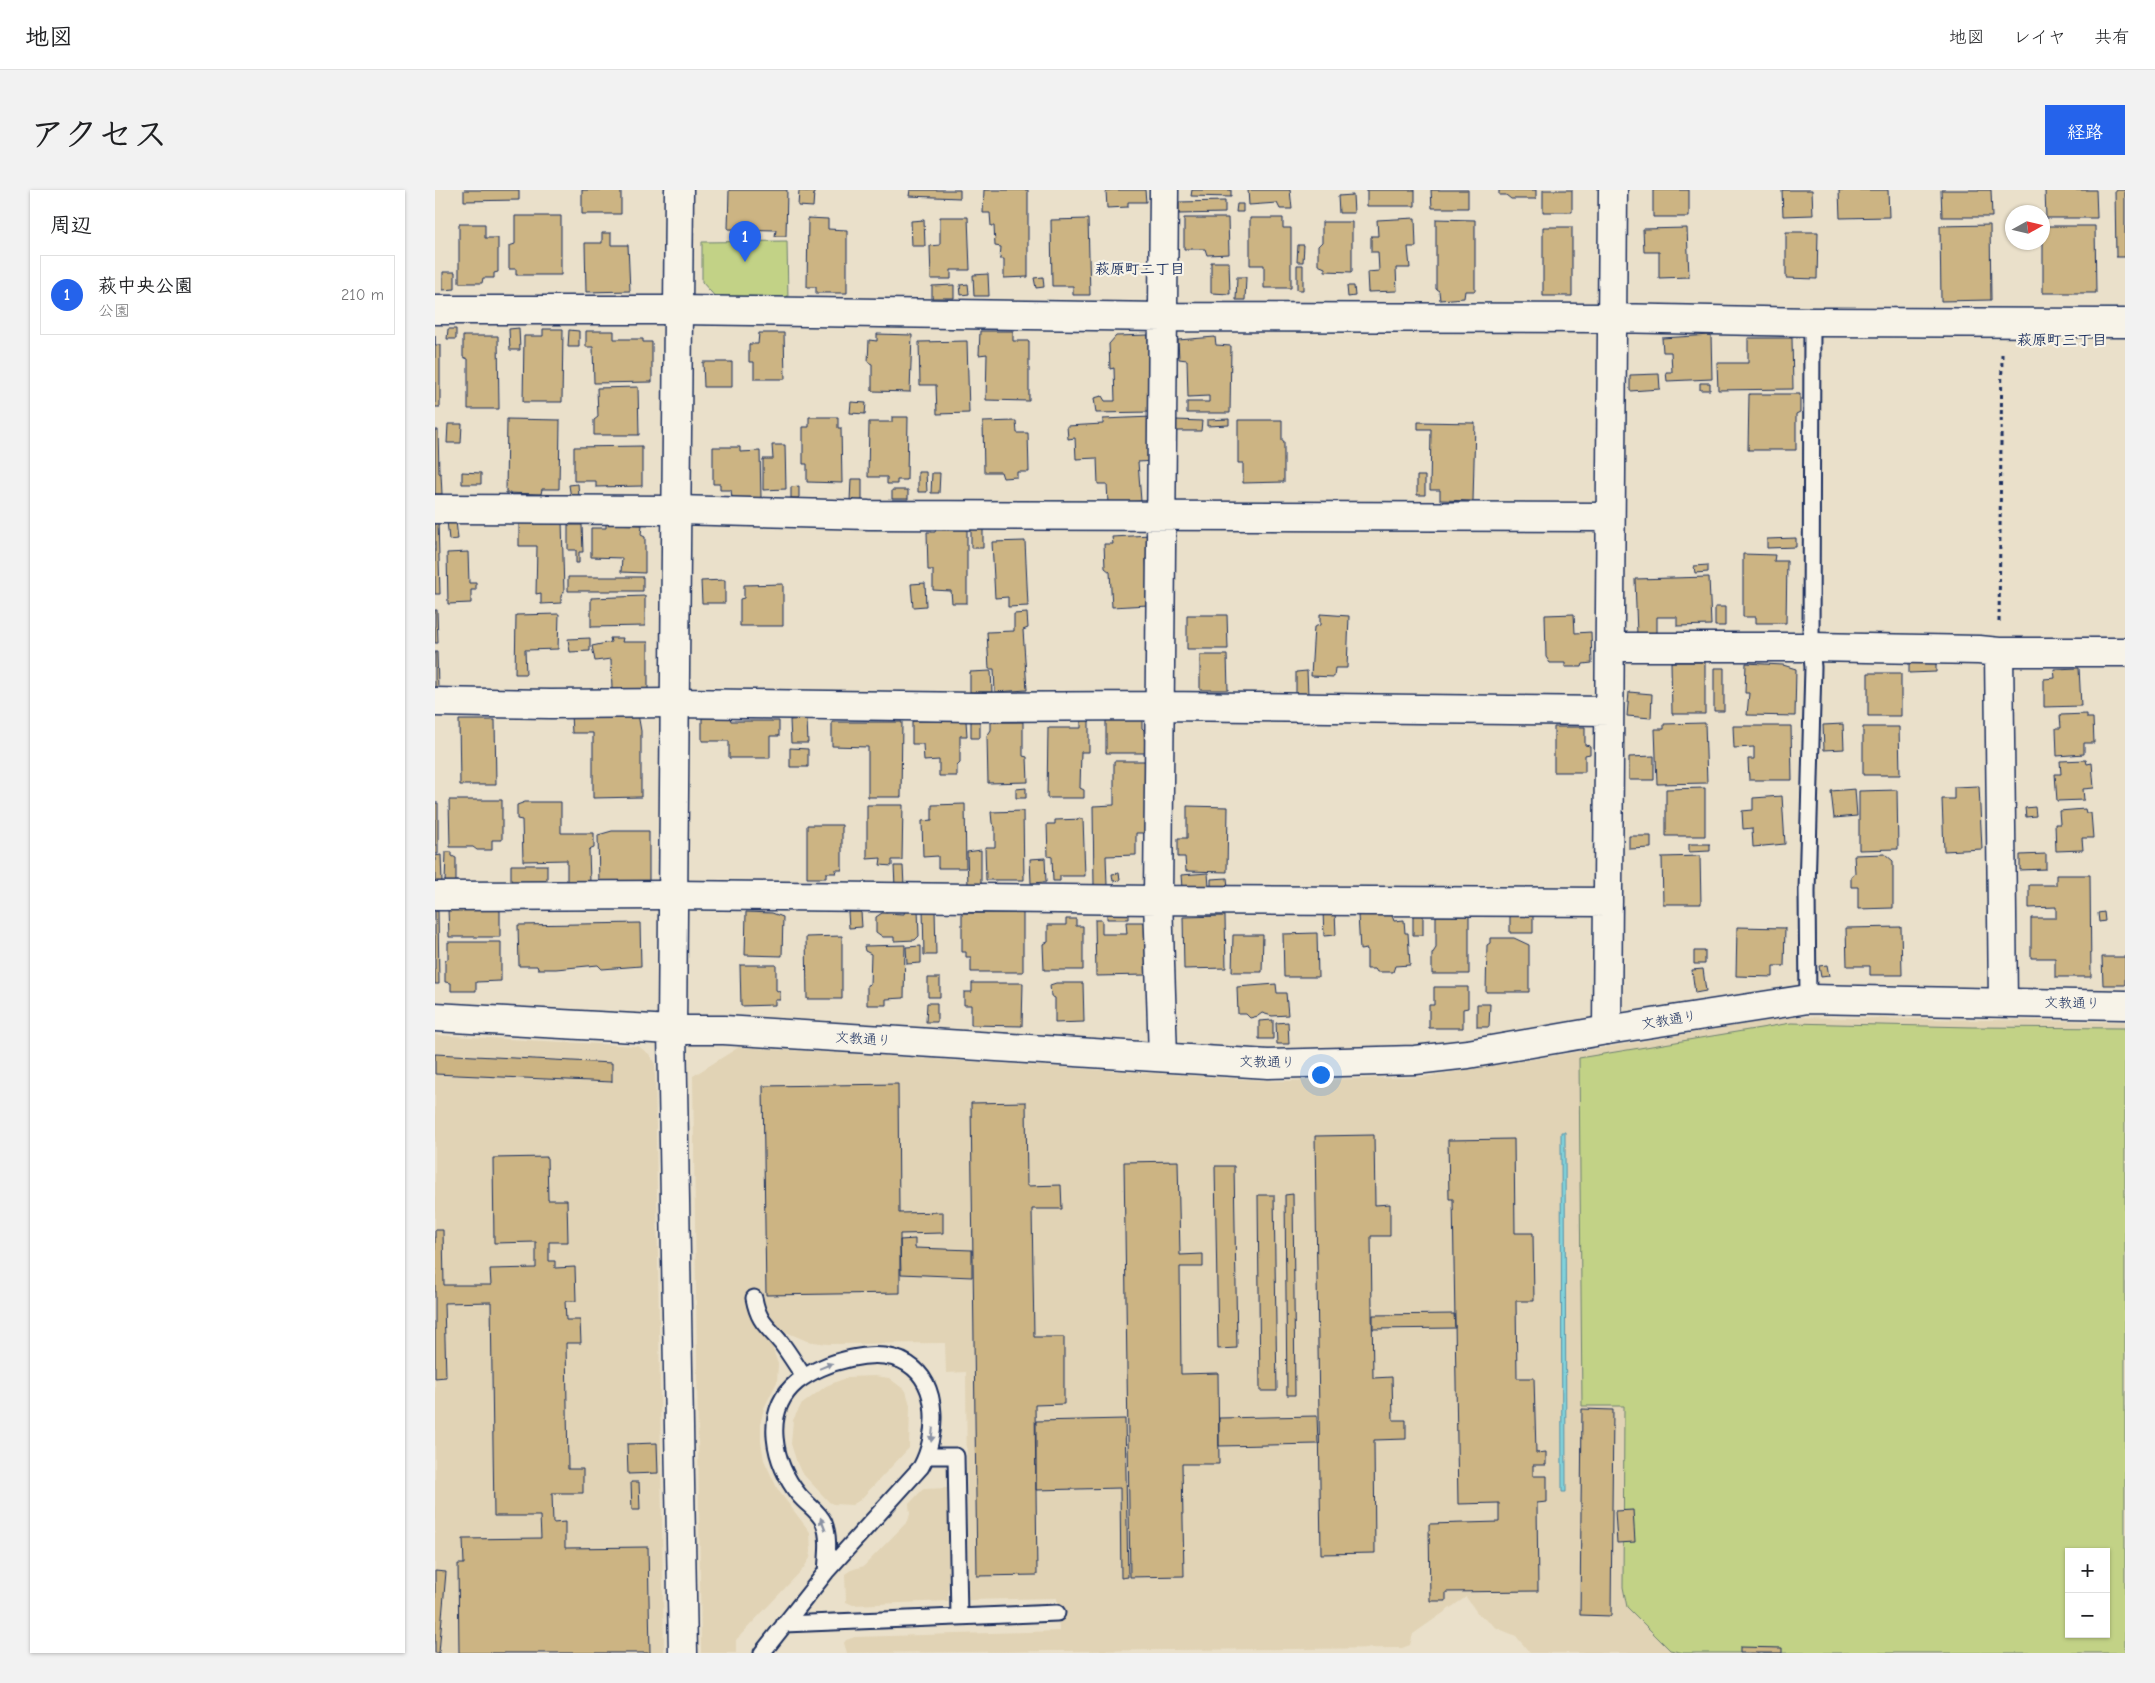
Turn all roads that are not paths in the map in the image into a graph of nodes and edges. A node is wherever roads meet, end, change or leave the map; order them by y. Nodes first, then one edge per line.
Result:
1 (679, 190) edge
2 (1164, 190) edge
3 (1613, 190) edge
4 (435, 310) edge
5 (678, 310) junction
6 (1163, 317) junction
7 (1612, 318) junction
8 (1812, 322) junction
9 (2125, 323) edge
10 (435, 510) edge
11 (677, 510) junction
12 (1161, 514) junction
13 (1611, 517) junction
14 (1611, 647) junction
15 (1811, 647) junction
16 (1999, 652) junction
17 (2125, 652) edge
18 (435, 702) edge
19 (675, 702) junction
20 (1160, 706) junction
21 (1609, 711) junction
22 (673, 895) junction
23 (435, 896) edge
24 (1158, 900) junction
25 (1608, 902) junction
26 (1808, 999) junction
27 (2003, 1002) junction
28 (2125, 1005) edge
29 (435, 1017) edge
30 (673, 1030) junction
31 (1607, 1030) junction
32 (1163, 1057) junction
33 (753, 1298) dead end
34 (804, 1377) junction
35 (927, 1456) junction
36 (826, 1572) junction
37 (1057, 1613) dead end
38 (959, 1617) junction
39 (784, 1624) junction
40 (683, 1653) edge
41 (762, 1653) edge

1 - 5 street
2 - 6 street
3 - 7 street
4 - 5 street
5 - 6 street
5 - 11 street
6 - 7 street
6 - 12 street
7 - 8 street
7 - 13 street
8 - 9 street
8 - 15 lane
10 - 11 street
11 - 12 street
11 - 19 street
12 - 13 street
12 - 20 street
13 - 14 street
14 - 15 street
14 - 21 street
15 - 16 street
15 - 26 lane
16 - 17 street
16 - 27 street
18 - 19 street
19 - 20 street
19 - 22 street
20 - 21 street
20 - 24 street
21 - 25 street
22 - 23 street
22 - 24 street
22 - 30 street
24 - 25 street
24 - 32 street
25 - 31 street
26 - 27 street, 文教通り
26 - 31 street, 文教通り
27 - 28 street, 文教通り
29 - 30 street, 文教通り
30 - 32 street, 文教通り
30 - 40 street
31 - 32 street, 文教通り
33 - 34 lane
34 -> 35 lane
36 -> 34 lane
35 - 36 lane
35 - 38 lane
36 - 39 lane
37 - 38 lane
38 - 39 lane
39 - 41 lane

